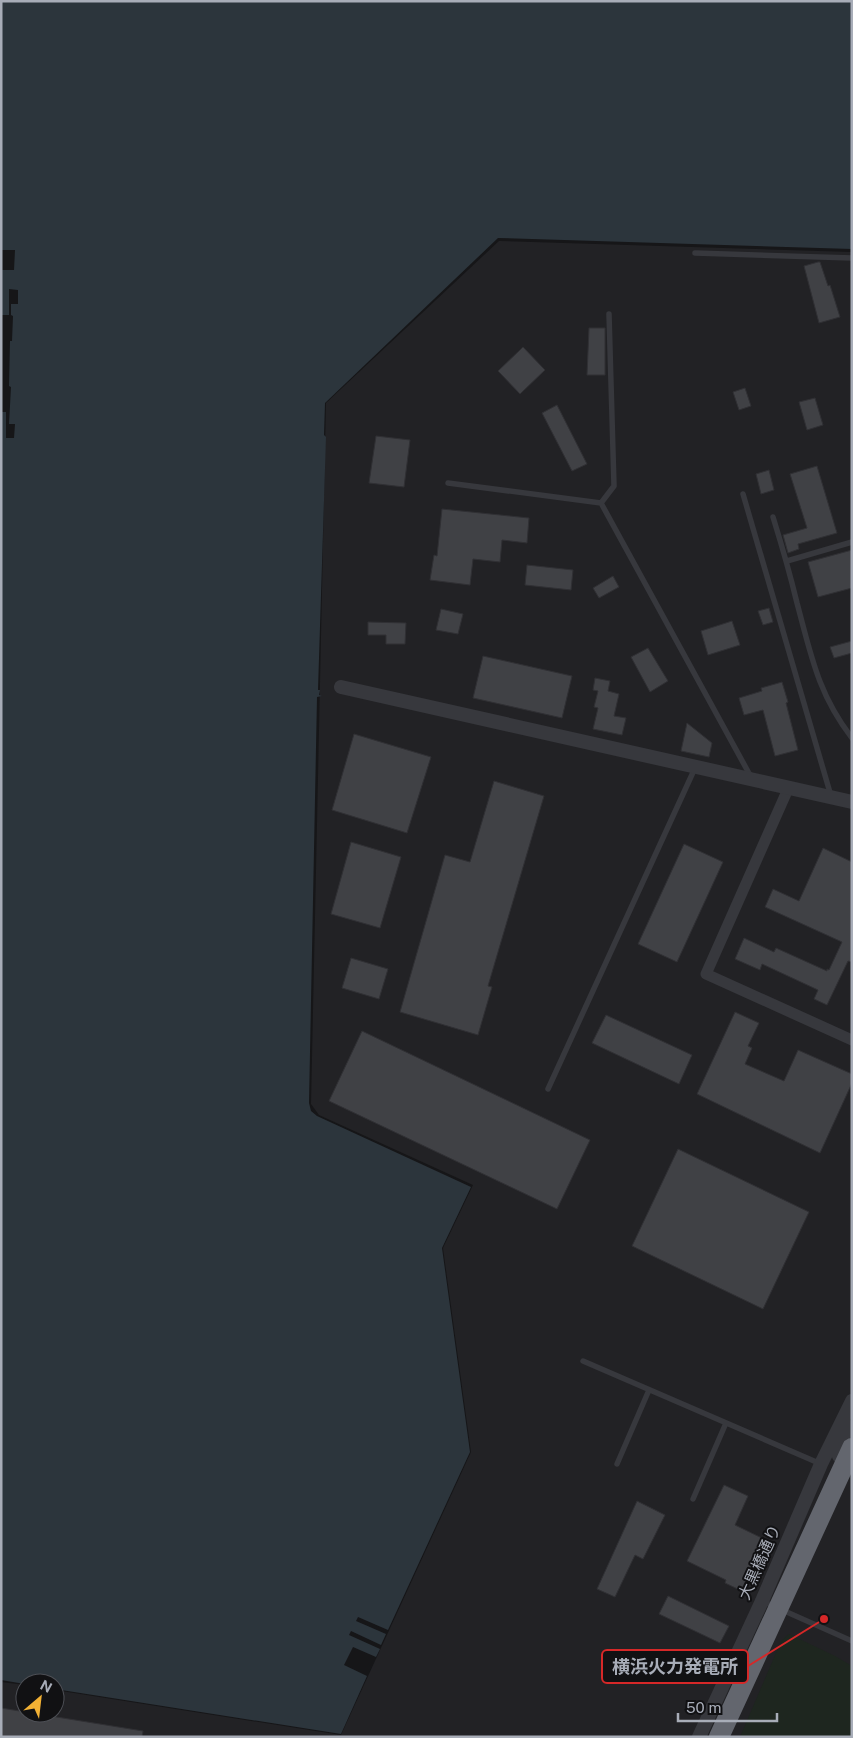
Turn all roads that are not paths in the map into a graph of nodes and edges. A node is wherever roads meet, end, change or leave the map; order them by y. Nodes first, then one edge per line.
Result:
1 (695, 253) dead end
2 (852, 258) edge
3 (609, 314) dead end
4 (448, 483) dead end
5 (742, 494) dead end
6 (601, 503) junction
7 (772, 517) dead end
8 (852, 542) edge
9 (787, 561) junction
10 (341, 687) dead end
11 (852, 738) edge
12 (695, 768) junction
13 (753, 781) junction
14 (788, 789) junction
15 (832, 798) junction
16 (852, 802) edge
17 (852, 1040) edge
18 (548, 1089) dead end
19 (583, 1361) dead end
20 (649, 1390) junction
21 (852, 1401) edge
22 (726, 1423) junction
23 (852, 1427) edge
24 (852, 1448) edge
25 (852, 1461) edge
26 (617, 1464) dead end
27 (821, 1464) junction
28 (693, 1499) dead end
29 (768, 1603) junction
30 (851, 1641) edge
31 (699, 1737) edge
32 (714, 1737) edge
33 (719, 1737) edge
34 (725, 1737) edge

1 - 2 lane
3 - 6 lane
4 - 6 lane
5 - 15 lane
6 - 13 lane
7 - 9 lane
8 - 9 lane
9 - 11 lane
10 - 12 street
12 - 13 street
12 - 18 lane
13 - 14 street
14 - 15 street
14 - 17 street
15 - 16 street
19 - 20 lane
20 - 22 lane
20 - 26 lane
21 - 27 street, 大黒橋通り
22 - 27 lane
22 - 28 lane
23 - 29 street, 大黒橋通り
24 - 33 highway
25 - 34 highway
27 - 29 street, 大黒橋通り
29 - 30 lane
29 - 31 street, 大黒橋通り
29 - 32 street, 大黒橋通り

